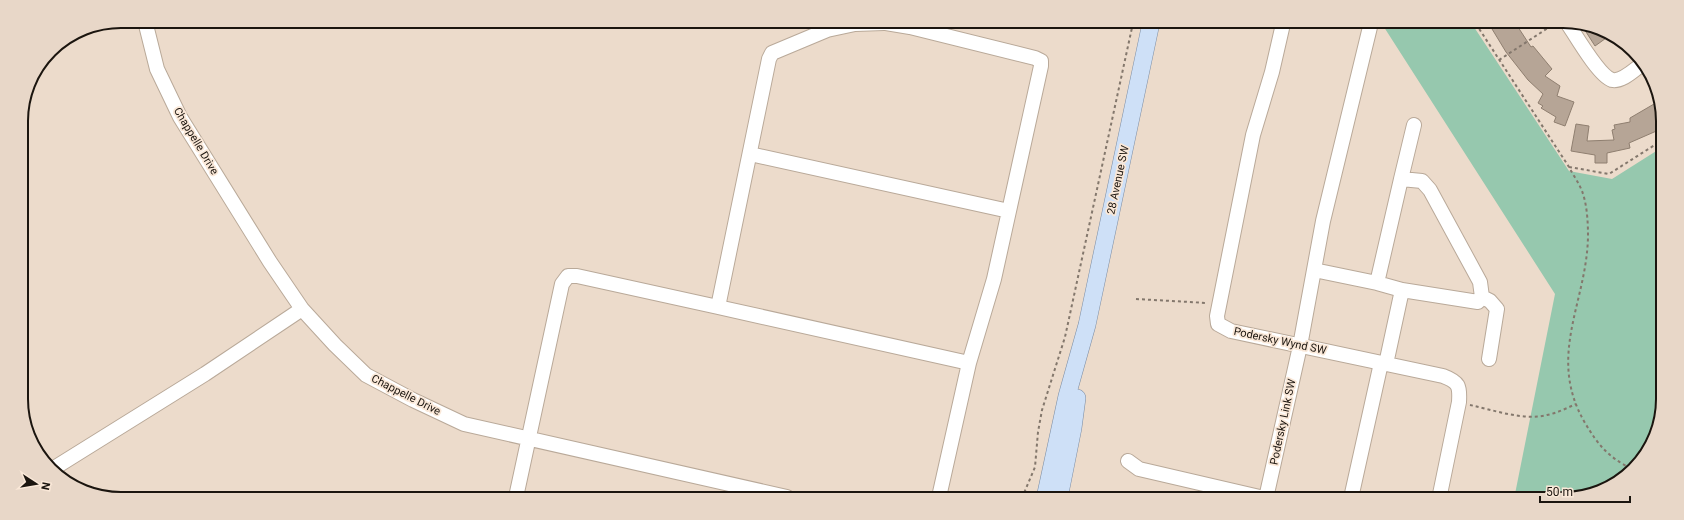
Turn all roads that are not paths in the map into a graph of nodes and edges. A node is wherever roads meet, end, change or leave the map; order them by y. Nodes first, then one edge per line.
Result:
1 (147, 28) edge
2 (837, 28) edge
3 (910, 28) edge
4 (1152, 28) edge
5 (1282, 28) edge
6 (1370, 28) edge
7 (1571, 29) edge
8 (1639, 67) edge
9 (1414, 125) dead end
10 (750, 154) junction
11 (1401, 179) junction
12 (1009, 211) junction
13 (1314, 270) junction
14 (1377, 283) junction
15 (1402, 290) junction
16 (1482, 297) junction
17 (718, 307) junction
18 (302, 309) junction
19 (1087, 325) junction
20 (1300, 346) junction
21 (1488, 359) dead end
22 (969, 362) junction
23 (1383, 364) junction
24 (529, 440) junction
25 (1128, 461) dead end
26 (57, 466) edge
27 (517, 492) edge
28 (764, 492) edge
29 (940, 492) edge
30 (1046, 492) edge
31 (1060, 492) edge
32 (1239, 492) edge
33 (1266, 492) edge
34 (1352, 492) edge
35 (1440, 492) edge

1 - 18 street, Chappelle Drive
2 - 10 street
3 - 12 street
4 - 19 main road, 28 Avenue SW
5 - 20 street, Podersky Wynd SW
6 - 13 street, Podersky Link SW
7 - 8 street
9 - 11 street
10 - 12 street
10 - 17 street
11 - 14 street
11 - 16 street
12 - 22 street
13 - 14 street
13 - 20 street, Podersky Link SW
14 - 15 street
15 - 16 street
15 - 23 street
16 - 21 street
17 - 22 street
17 - 24 street
18 - 24 street, Chappelle Drive
18 - 26 street
19 - 30 main road, 28 Avenue SW
19 - 31 main road, 28 Avenue SW
20 - 23 street, Podersky Wynd SW
20 - 33 street, Podersky Link SW
22 - 29 street
23 - 34 street
23 - 35 street, Podersky Wynd SW
24 - 27 street
24 - 28 street, Chappelle Drive
25 - 32 street

